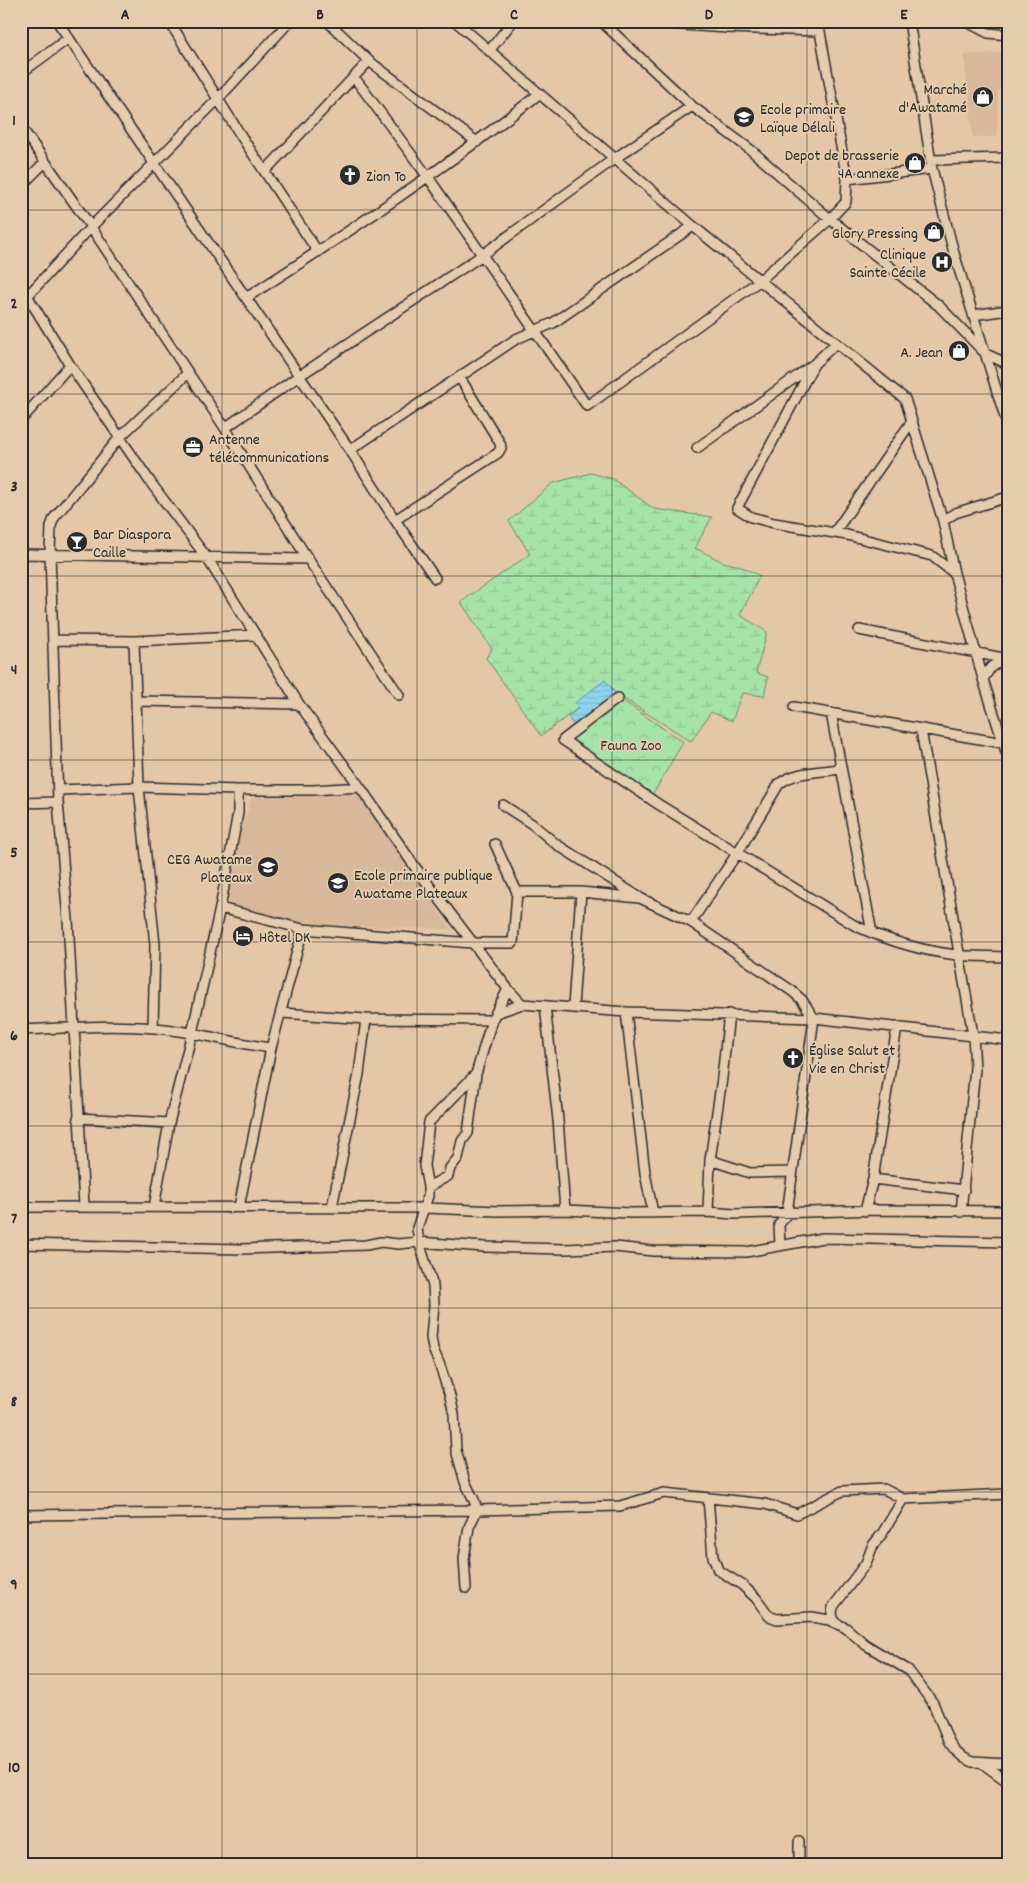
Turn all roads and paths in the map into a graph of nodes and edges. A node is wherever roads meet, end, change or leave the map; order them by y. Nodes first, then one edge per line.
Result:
1 (57, 21) edge
2 (169, 21) edge
3 (290, 21) edge
4 (327, 21) edge
5 (455, 21) edge
6 (513, 21) edge
7 (818, 21) edge
8 (909, 21) edge
9 (965, 21) edge
10 (601, 22) edge
11 (819, 31) junction
12 (1008, 35) edge
13 (69, 38) junction
14 (489, 51) junction
15 (369, 61) junction
16 (21, 73) edge
17 (354, 77) junction
18 (539, 94) junction
19 (218, 99) junction
20 (692, 106) junction
21 (21, 127) edge
22 (477, 142) junction
23 (1008, 158) edge
24 (614, 159) junction
25 (45, 162) junction
26 (154, 164) junction
27 (931, 165) junction
28 (265, 171) junction
29 (428, 177) junction
30 (847, 179) junction
31 (21, 186) edge
32 (830, 220) junction
33 (693, 226) junction
34 (91, 228) junction
35 (318, 252) junction
36 (481, 256) junction
37 (759, 281) junction
38 (246, 298) junction
39 (25, 300) edge
40 (1008, 310) edge
41 (973, 315) junction
42 (534, 332) junction
43 (835, 344) junction
44 (986, 354) junction
45 (814, 364) junction
46 (1008, 364) edge
47 (70, 365) junction
48 (188, 373) junction
49 (299, 376) junction
50 (460, 378) junction
51 (21, 420) edge
52 (912, 421) junction
53 (1008, 427) edge
54 (225, 428) junction
55 (120, 437) junction
56 (697, 448) dead end
57 (350, 450) junction
58 (1008, 497) edge
59 (395, 520) junction
60 (943, 521) junction
61 (834, 533) junction
62 (50, 553) junction
63 (21, 554) edge
64 (207, 558) junction
65 (308, 559) junction
66 (954, 573) junction
67 (435, 578) dead end
68 (859, 630) dead end
69 (256, 635) junction
70 (54, 640) junction
71 (134, 641) junction
72 (976, 654) junction
73 (1006, 659) edge
74 (983, 679) junction
75 (399, 695) dead end
76 (618, 698) dead end
77 (137, 701) junction
78 (299, 704) junction
79 (794, 707) dead end
80 (831, 714) junction
81 (921, 730) junction
82 (1003, 743) junction
83 (1008, 758) edge
84 (840, 769) junction
85 (139, 787) junction
86 (360, 787) junction
87 (58, 790) junction
88 (238, 790) junction
89 (58, 802) junction
90 (21, 803) edge
91 (503, 805) dead end
92 (495, 844) dead end
93 (738, 852) junction
94 (517, 892) junction
95 (581, 892) junction
96 (642, 899) junction
97 (220, 908) junction
98 (691, 922) junction
99 (303, 929) junction
100 (872, 933) junction
101 (472, 943) junction
102 (959, 956) junction
103 (1008, 956) edge
104 (508, 990) junction
105 (522, 1004) junction
106 (545, 1006) junction
107 (573, 1007) junction
108 (626, 1012) junction
109 (282, 1013) junction
110 (729, 1014) junction
111 (494, 1016) junction
112 (814, 1018) junction
113 (366, 1019) junction
114 (74, 1027) junction
115 (897, 1027) junction
116 (153, 1028) junction
117 (21, 1030) edge
118 (192, 1033) junction
119 (973, 1035) junction
120 (1008, 1040) edge
121 (271, 1048) junction
122 (476, 1074) junction
123 (78, 1118) junction
124 (169, 1123) junction
125 (710, 1160) junction
126 (792, 1172) junction
127 (873, 1179) junction
128 (428, 1187) junction
129 (964, 1190) junction
130 (84, 1206) junction
131 (21, 1207) edge
132 (154, 1207) junction
133 (238, 1207) junction
134 (332, 1207) junction
135 (425, 1208) junction
136 (565, 1210) junction
137 (865, 1211) junction
138 (1008, 1211) edge
139 (708, 1212) junction
140 (961, 1212) junction
141 (653, 1213) junction
142 (787, 1213) junction
143 (419, 1242) junction
144 (1008, 1242) edge
145 (21, 1244) edge
146 (780, 1246) junction
147 (1008, 1494) edge
148 (708, 1498) junction
149 (903, 1499) junction
150 (477, 1510) junction
151 (21, 1515) edge
152 (466, 1588) dead end
153 (834, 1622) junction
154 (982, 1763) junction
155 (1008, 1764) edge
156 (1008, 1782) edge
157 (799, 1842) dead end
158 (799, 1864) edge

1 - 13 street
2 - 19 street
3 - 19 street
4 - 15 street
5 - 14 street
6 - 14 street
7 - 11 street
8 - 27 street
9 - 12 street
10 - 11 street
10 - 20 street
11 - 30 street
13 - 16 street
13 - 26 street
14 - 18 street
15 - 17 street
15 - 22 street
17 - 28 street
17 - 29 street
18 - 22 street
18 - 24 street
19 - 26 street
19 - 28 street
20 - 24 street
20 - 32 street
21 - 25 street
22 - 29 street
23 - 27 street
24 - 33 street
24 - 36 street
25 - 31 street
25 - 34 street
26 - 34 street
26 - 38 street
27 - 30 street
27 - 41 street
28 - 35 street
29 - 35 street
29 - 36 street
30 - 32 street
32 - 37 street
32 - 44 street
33 - 37 street
33 - 42 street
34 - 39 street
34 - 48 street
35 - 38 street
36 - 42 street
36 - 49 street
37 - 42 street
37 - 43 street
38 - 49 street
39 - 47 street
40 - 41 street
41 - 44 street
42 - 50 street
43 - 45 street
43 - 52 street
44 - 46 street
44 - 53 street
45 - 56 street
45 - 61 street
47 - 51 street
47 - 55 street
48 - 54 street
48 - 55 street
49 - 54 street
49 - 57 street
50 - 57 street
50 - 59 street
52 - 60 street
52 - 61 street
54 - 65 street
55 - 62 street
55 - 64 street
57 - 59 street
58 - 60 street
59 - 67 street
60 - 66 street
61 - 66 street
62 - 63 street
62 - 64 street
62 - 70 street
64 - 65 street
64 - 69 street
65 - 75 street
66 - 72 street
68 - 72 street
69 - 71 street
69 - 78 street
70 - 71 street
70 - 87 street
71 - 77 street
72 - 73 street
72 - 74 street
73 - 74 street
74 - 82 street
76 - 93 street
77 - 78 street
77 - 85 street
78 - 86 street
79 - 80 street
80 - 81 street
80 - 84 street
81 - 82 street
81 - 102 street
82 - 83 street
84 - 93 street
84 - 100 street
85 - 87 street
85 - 88 street
85 - 116 street
86 - 88 street
86 - 101 street
87 - 89 street
88 - 97 street
89 - 90 street
89 - 114 street
91 - 96 street
92 - 94 street
93 - 98 street
93 - 100 street
94 - 95 street
94 - 101 street
95 - 96 street
95 - 107 street
96 - 98 street
97 - 99 street
97 - 118 street
98 - 112 street
99 - 101 street
99 - 109 street
100 - 102 street
101 - 104 street
102 - 103 street
102 - 119 street
104 - 105 street
104 - 111 street
105 - 106 street
105 - 111 street
106 - 107 street
106 - 136 street
107 - 108 street
108 - 110 street
108 - 141 street
109 - 113 street
109 - 121 street
110 - 112 street
110 - 125 street
111 - 113 street
111 - 122 street
112 - 115 street
112 - 126 street
113 - 134 street
114 - 116 street
114 - 117 street
114 - 123 street
115 - 119 street
115 - 127 street
116 - 118 street
118 - 121 street
118 - 124 street
119 - 120 street
119 - 129 street
121 - 133 street
122 - 128 street
122 - 128 street
123 - 124 street
123 - 130 street
124 - 132 street
125 - 126 street
125 - 139 street
126 - 142 street
127 - 129 street
127 - 137 street
128 - 135 street
129 - 140 street
130 - 131 street
130 - 132 street
132 - 133 street
133 - 134 street
134 - 135 street
135 - 136 street
135 - 143 street
136 - 141 street
137 - 140 street
137 - 142 street
138 - 140 street
139 - 141 street
139 - 142 street
142 - 146 street
143 - 145 street
143 - 146 street
143 - 150 street
144 - 146 street
147 - 149 street
148 - 149 street
148 - 150 street
148 - 153 street
149 - 153 street
150 - 151 street
150 - 152 street
153 - 154 street
154 - 155 street
154 - 156 street
157 - 158 street

